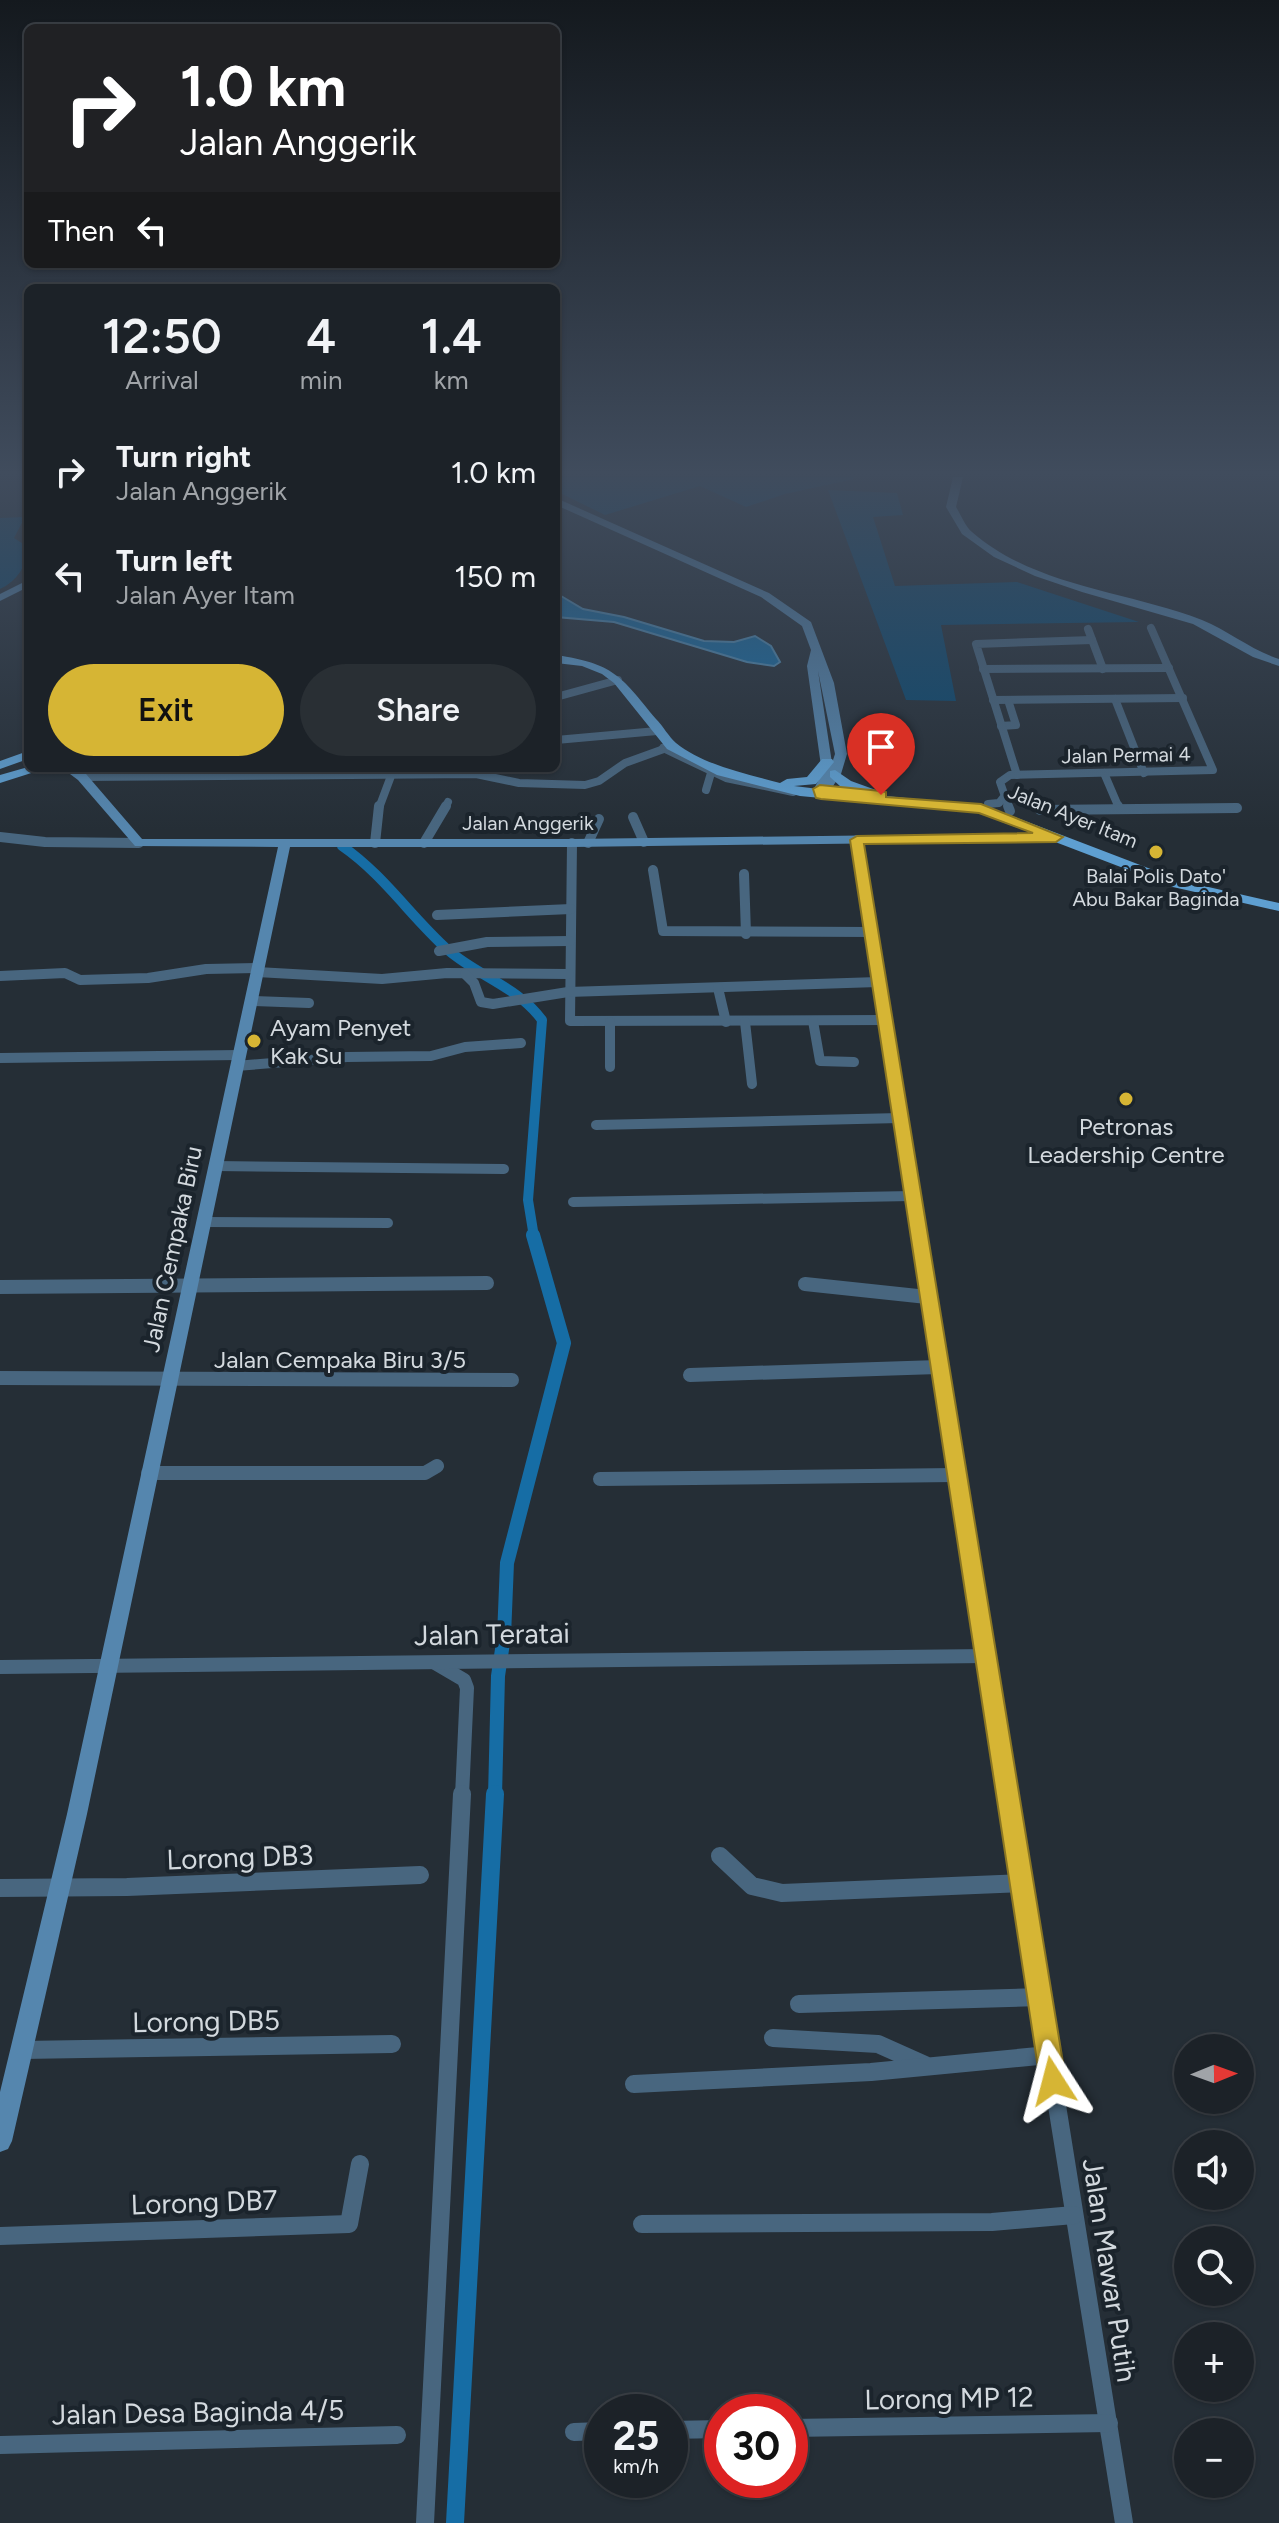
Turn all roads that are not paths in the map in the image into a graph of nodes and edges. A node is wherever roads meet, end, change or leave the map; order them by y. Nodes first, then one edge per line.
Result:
1 (18, 595) edge
2 (764, 595) edge
3 (1111, 595) edge
4 (0, 605) edge
5 (1151, 628) dead end
6 (1088, 629) dead end
7 (1092, 640) junction
8 (560, 657) edge
9 (560, 658) edge
10 (1279, 663) edge
11 (1169, 668) junction
12 (983, 669) junction
13 (1103, 669) junction
14 (618, 680) junction
15 (560, 696) edge
16 (1183, 698) junction
17 (1115, 699) junction
18 (993, 700) junction
19 (1008, 700) junction
20 (1001, 726) junction
21 (657, 731) junction
22 (560, 740) edge
23 (668, 747) junction
24 (24, 759) edge
25 (0, 767) edge
26 (831, 768) junction
27 (24, 769) edge
28 (24, 772) edge
29 (74, 772) edge
30 (303, 772) edge
31 (391, 772) edge
32 (434, 772) edge
33 (507, 772) edge
34 (711, 773) junction
35 (1104, 773) junction
36 (1144, 773) junction
37 (1017, 775) junction
38 (82, 777) junction
39 (0, 778) edge
40 (503, 779) junction
41 (784, 783) junction
42 (706, 790) dead end
43 (822, 791) junction
44 (800, 792) junction
45 (881, 795) junction
46 (448, 802) dead end
47 (1007, 804) junction
48 (1237, 808) dead end
49 (1119, 809) junction
50 (1040, 810) dead end
51 (633, 817) dead end
52 (599, 819) dead end
53 (0, 837) edge
54 (1056, 837) junction
55 (857, 840) junction
56 (644, 842) junction
57 (139, 843) junction
58 (285, 843) junction
59 (375, 843) junction
60 (424, 843) junction
61 (572, 843) junction
62 (588, 843) junction
63 (653, 870) dead end
64 (744, 874) dead end
65 (1279, 900) edge
66 (1279, 907) edge
67 (571, 909) junction
68 (437, 915) dead end
69 (871, 932) junction
70 (746, 934) junction
71 (570, 941) junction
72 (444, 950) dead end
73 (257, 970) junction
74 (472, 974) junction
75 (569, 974) junction
76 (0, 976) edge
77 (878, 982) junction
78 (718, 988) junction
79 (568, 992) junction
80 (251, 1001) junction
81 (309, 1003) dead end
82 (884, 1020) junction
83 (813, 1021) junction
84 (610, 1022) junction
85 (726, 1022) junction
86 (745, 1022) junction
87 (521, 1043) dead end
88 (0, 1058) edge
89 (238, 1061) junction
90 (854, 1062) dead end
91 (610, 1067) dead end
92 (752, 1084) dead end
93 (900, 1118) junction
94 (596, 1125) dead end
95 (215, 1166) junction
96 (504, 1169) dead end
97 (912, 1196) junction
98 (573, 1202) dead end
99 (203, 1222) junction
100 (388, 1223) dead end
101 (487, 1283) dead end
102 (805, 1284) dead end
103 (189, 1285) junction
104 (0, 1287) edge
105 (927, 1297) junction
106 (938, 1367) junction
107 (690, 1375) dead end
108 (0, 1378) edge
109 (168, 1379) junction
110 (512, 1380) dead end
111 (437, 1466) dead end
112 (148, 1473) junction
113 (955, 1475) junction
114 (600, 1479) dead end
115 (986, 1656) junction
116 (432, 1661) junction
117 (108, 1665) junction
118 (0, 1667) edge
119 (720, 1856) dead end
120 (420, 1875) dead end
121 (1023, 1883) junction
122 (61, 1887) junction
123 (0, 1888) edge
124 (1040, 1997) junction
125 (799, 2004) dead end
126 (773, 2038) dead end
127 (392, 2044) dead end
128 (22, 2050) junction
129 (1049, 2055) junction
130 (928, 2066) junction
131 (634, 2084) dead end
132 (0, 2141) edge
133 (360, 2164) dead end
134 (1074, 2215) junction
135 (642, 2224) dead end
136 (0, 2236) edge
137 (1109, 2423) junction
138 (808, 2428) edge
139 (574, 2432) dead end
140 (584, 2432) edge
141 (397, 2435) dead end
142 (0, 2445) edge
143 (425, 2523) edge
144 (1124, 2523) edge

1 - 4 street
2 - 26 street
3 - 10 street
5 - 11 street, Jalan Permai 4
6 - 7 street
7 - 12 street
7 - 13 street
8 - 41 main road, Jalan Ayer Itam
9 - 14 main road, Jalan Ayer Itam
11 - 13 street
11 - 16 street, Jalan Permai 4
12 - 13 street
12 - 18 street
14 - 15 street
14 - 21 main road, Jalan Ayer Itam
16 - 17 street
16 - 36 street, Jalan Permai 4
17 - 19 street
17 - 36 street
18 - 19 street
18 - 20 street
19 - 20 street
20 - 37 street
21 - 22 street
21 - 23 main road, Jalan Ayer Itam
23 - 34 street
23 - 40 street
23 - 44 main road, Jalan Ayer Itam
24 - 25 main road
26 - 41 main road
26 - 43 street
26 - 45 main road
27 - 39 main road
28 - 39 main road
29 - 38 street
30 - 38 street
31 - 59 street
32 - 40 street
33 - 40 street
34 - 42 street
34 - 44 street
35 - 36 street, Jalan Permai 4
35 - 37 street, Jalan Permai 4
35 - 49 street
37 - 47 street
38 - 57 street
41 - 43 main road, Jalan Ayer Itam
43 - 44 main road, Jalan Ayer Itam
43 - 45 main road, Jalan Ayer Itam
43 - 54 main road, Jalan Ayer Itam
45 - 47 main road, Jalan Ayer Itam
46 - 60 street
47 - 65 main road, Jalan Ayer Itam
48 - 49 street
49 - 50 street
51 - 56 street
52 - 62 street
53 - 57 street, Jalan Anggerik
54 - 55 street, Jalan Anggerik
54 - 66 main road, Jalan Ayer Itam
55 - 56 street, Jalan Anggerik
55 - 69 street, Jalan Mawar Putih
56 - 62 street, Jalan Anggerik
57 - 58 street, Jalan Anggerik
58 - 59 street, Jalan Anggerik
58 - 73 street, Jalan Cempaka Biru
59 - 60 street, Jalan Anggerik
60 - 61 street, Jalan Anggerik
61 - 62 street, Jalan Anggerik
61 - 67 street
63 - 70 street
64 - 70 street
67 - 68 street
67 - 71 street
69 - 70 street
69 - 77 street, Jalan Mawar Putih
71 - 72 street
71 - 75 street
73 - 74 street
73 - 76 street
73 - 80 street, Jalan Cempaka Biru
74 - 75 street
74 - 79 street
75 - 79 street
77 - 78 street
77 - 82 street, Jalan Mawar Putih
78 - 79 street
78 - 85 street
79 - 84 street
80 - 81 street
80 - 89 street, Jalan Cempaka Biru
82 - 83 street
82 - 93 street, Jalan Mawar Putih
83 - 86 street
83 - 90 street
84 - 85 street
84 - 91 street
85 - 86 street
86 - 92 street
87 - 89 street
88 - 89 street
89 - 95 street, Jalan Cempaka Biru
93 - 94 street
93 - 97 street, Jalan Mawar Putih
95 - 96 street
95 - 99 street, Jalan Cempaka Biru
97 - 98 street
97 - 105 street, Jalan Mawar Putih
99 - 100 street
99 - 103 street, Jalan Cempaka Biru
101 - 103 street
102 - 105 street
103 - 104 street
103 - 109 street, Jalan Cempaka Biru
105 - 106 street, Jalan Mawar Putih
106 - 107 street
106 - 113 street, Jalan Mawar Putih
108 - 109 street, Jalan Cempaka Biru 3/5
109 - 110 street, Jalan Cempaka Biru 3/5
109 - 112 street, Jalan Cempaka Biru
111 - 112 street
112 - 117 street, Jalan Cempaka Biru
113 - 114 street
113 - 115 street, Jalan Mawar Putih
115 - 116 street, Jalan Teratai
115 - 121 street, Jalan Mawar Putih
116 - 117 street, Jalan Teratai
116 - 143 street
117 - 118 street, Jalan Teratai
117 - 122 street, Jalan Cempaka Biru
119 - 121 street
120 - 122 street, Lorong DB3
121 - 124 street, Jalan Mawar Putih
122 - 123 street, Lorong DB3
122 - 128 street, Jalan Cempaka Biru
124 - 125 street
124 - 129 street, Jalan Mawar Putih
126 - 130 street
127 - 128 street, Lorong DB5
128 - 132 street, Jalan Cempaka Biru
129 - 130 street
129 - 134 street, Jalan Mawar Putih
130 - 131 street
133 - 136 street, Lorong DB7
134 - 135 street
134 - 137 street, Jalan Mawar Putih
137 - 138 street, Lorong MP 12
137 - 144 street, Jalan Mawar Putih
139 - 140 street
141 - 142 street, Jalan Desa Baginda 4/5

